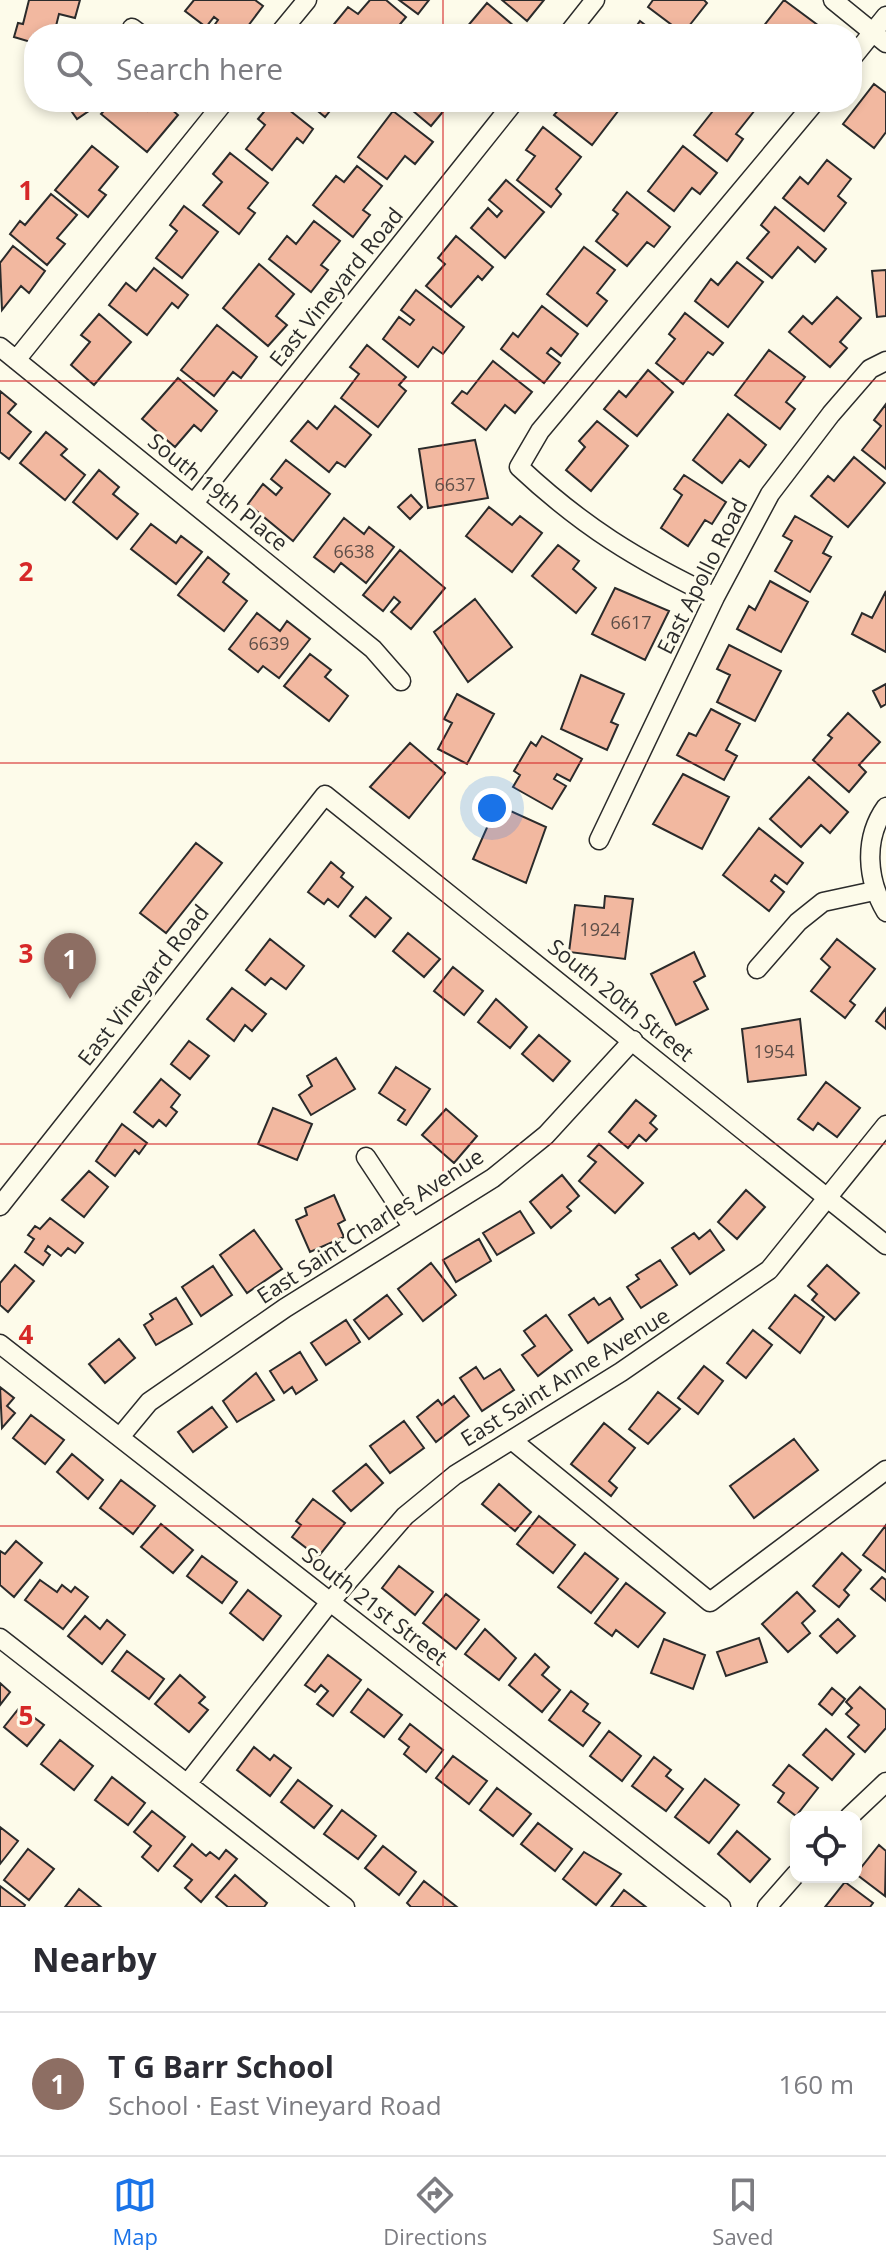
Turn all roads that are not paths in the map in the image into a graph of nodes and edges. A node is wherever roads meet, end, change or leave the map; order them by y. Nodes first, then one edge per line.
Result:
1 (307, 0) edge
2 (595, 0) edge
3 (833, 0) edge
4 (886, 16) edge
5 (287, 24) edge
6 (576, 24) edge
7 (879, 38) edge
8 (862, 51) edge
9 (216, 112) edge
10 (506, 112) edge
11 (807, 112) edge
12 (0, 347) edge
13 (16, 360) junction
14 (886, 361) edge
15 (194, 503) junction
16 (715, 597) junction
17 (401, 681) dead end
18 (325, 795) joint
19 (886, 807) edge
20 (599, 840) dead end
21 (874, 891) junction
22 (886, 912) edge
23 (757, 969) dead end
24 (633, 1040) junction
25 (886, 1125) edge
26 (366, 1157) dead end
27 (829, 1197) junction
28 (0, 1206) edge
29 (413, 1228) junction
30 (886, 1245) edge
31 (0, 1344) edge
32 (120, 1437) junction
33 (513, 1441) junction
34 (886, 1470) edge
35 (330, 1602) junction
36 (0, 1638) edge
37 (886, 1782) edge
38 (187, 1784) junction
39 (855, 1811) edge
40 (790, 1881) edge
41 (345, 1907) edge
42 (721, 1907) edge
43 (767, 1907) edge

1 - 5 street
2 - 6 street
3 - 7 street
4 - 7 street
7 - 8 street
9 - 13 street
10 - 15 street, East Vineyard Road
11 - 16 street
12 - 13 street, South 19th Place
13 - 15 street, South 19th Place
14 - 16 street, East Apollo Road
15 - 17 street, South 19th Place
16 - 20 street, East Apollo Road
18 - 24 street, South 20th Street
18 - 28 street, East Vineyard Road
19 - 21 street
21 - 22 street
21 - 23 street
24 - 27 street, South 20th Street
24 - 29 street, East Saint Charles Avenue
25 - 27 street, East Saint Anne Avenue
26 - 29 street
27 - 30 street, South 20th Street
27 - 33 street, East Saint Anne Avenue
29 - 32 street, East Saint Charles Avenue
31 - 32 street, South 21st Street
32 - 35 street, South 21st Street
33 - 34 street
33 - 35 street, East Saint Anne Avenue
35 - 38 street
35 - 42 street, South 21st Street
36 - 38 street
37 - 39 street
38 - 41 street
40 - 43 street

